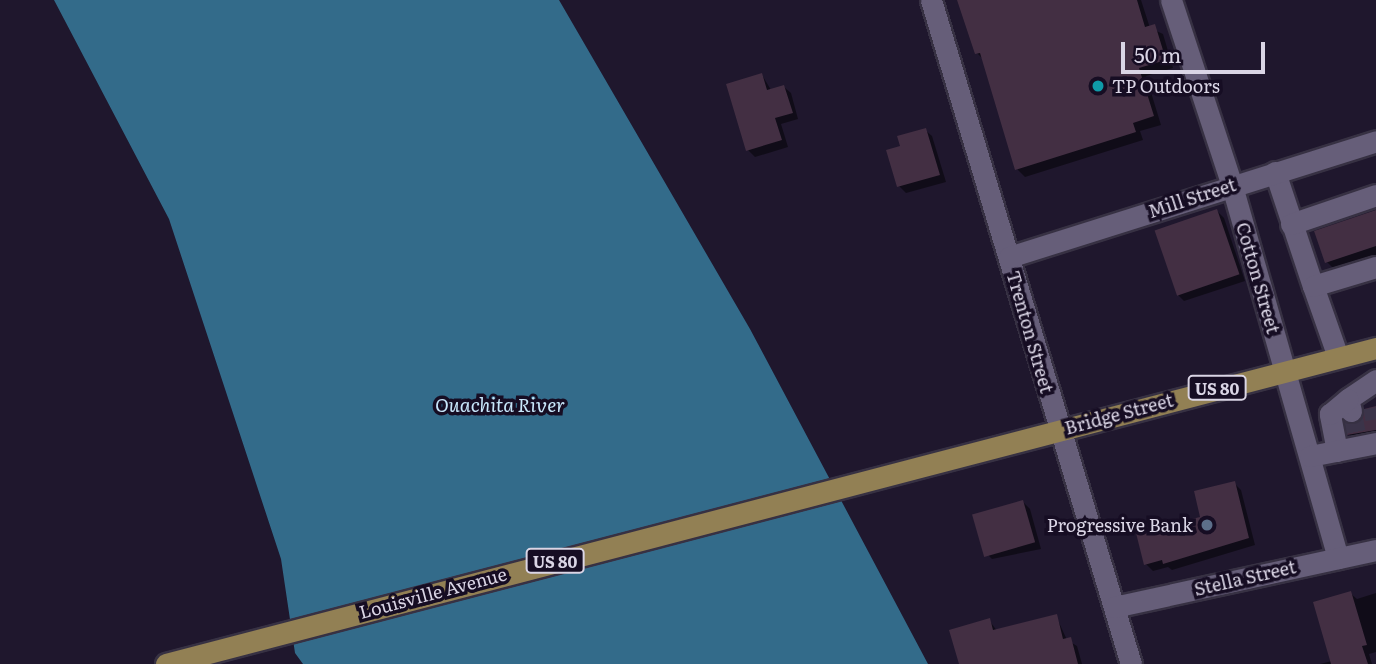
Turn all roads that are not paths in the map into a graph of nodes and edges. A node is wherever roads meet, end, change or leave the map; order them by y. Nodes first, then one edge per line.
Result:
1 (931, 0) edge
2 (1171, 0) edge
3 (1376, 141) edge
4 (1275, 172) junction
5 (1231, 186) junction
6 (1376, 195) edge
7 (1291, 224) junction
8 (1009, 257) junction
9 (1376, 267) edge
10 (1313, 286) junction
11 (1374, 352) edge
12 (1338, 357) junction
13 (1285, 370) junction
14 (1373, 382) edge
15 (1374, 407) tunnel mouth
16 (1058, 430) junction
17 (1356, 444) edge
18 (1310, 456) junction
19 (943, 458) joint
20 (1376, 550) edge
21 (1338, 558) junction
22 (1114, 607) junction
23 (166, 664) edge
24 (1131, 664) edge

1 - 8 street, Trenton Street
2 - 5 street, Cotton Street
3 - 4 street, Mill Street
4 - 5 street, Mill Street
4 - 7 street
5 - 8 street, Mill Street
5 - 13 street, Cotton Street
6 - 7 street
7 - 10 street
8 - 16 street, Trenton Street
9 - 10 street
10 - 12 street
11 - 12 main road, Bridge Street / US 80
12 - 13 main road, Bridge Street / US 80
13 - 16 main road, Bridge Street / US 80
13 - 18 street, Cotton Street
14 - 15 street
14 - 17 street
16 - 19 main road, Bridge Street / US 80
16 - 22 street, Trenton Street
17 - 18 street
18 - 21 street, Cotton Street
19 - 23 main road, Louisville Avenue / US 80
20 - 21 street, Stella Street
21 - 22 street, Stella Street
22 - 24 street, Trenton Street

